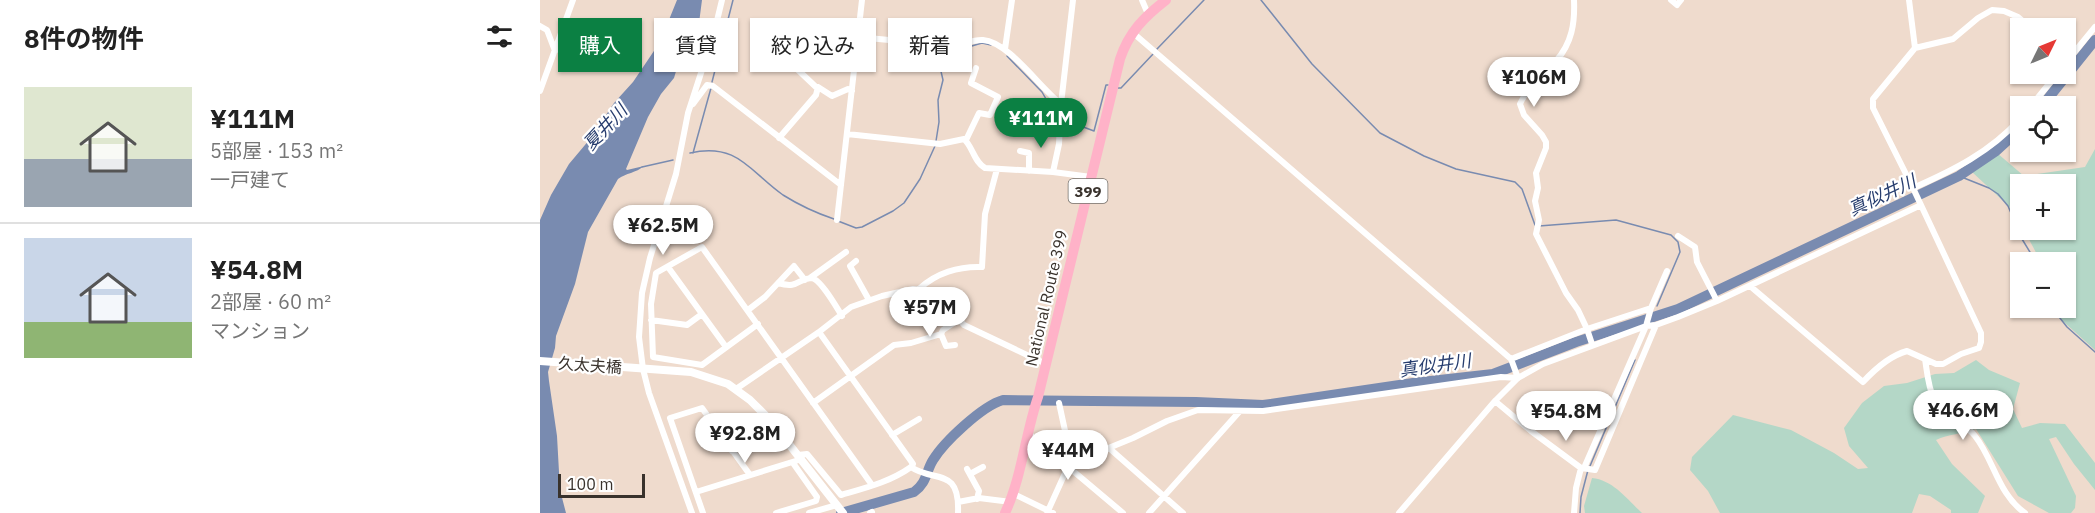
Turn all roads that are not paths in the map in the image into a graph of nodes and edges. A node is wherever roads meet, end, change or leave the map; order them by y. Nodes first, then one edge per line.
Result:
1 (573, 0) edge
2 (722, 0) edge
3 (862, 0) edge
4 (1012, 0) edge
5 (1074, 0) edge
6 (1142, 0) edge
7 (1166, 0) edge
8 (1574, 0) edge
9 (1671, 0) edge
10 (1681, 0) edge
11 (1909, 0) edge
12 (1148, 14) junction
13 (860, 18) edge
14 (2019, 18) edge
15 (540, 26) edge
16 (2095, 27) edge
17 (1132, 32) junction
18 (876, 39) edge
19 (1915, 48) junction
20 (1005, 49) junction
21 (2076, 49) edge
22 (555, 51) junction
23 (976, 68) dead end
24 (800, 72) edge
25 (854, 72) edge
26 (2049, 84) edge
27 (817, 88) junction
28 (540, 91) edge
29 (852, 92) junction
30 (2039, 96) edge
31 (1061, 104) junction
32 (688, 112) junction
33 (2010, 130) edge
34 (847, 134) junction
35 (779, 138) junction
36 (966, 140) junction
37 (1020, 151) dead end
38 (998, 169) junction
39 (1029, 171) junction
40 (1053, 171) junction
41 (1091, 177) junction
42 (841, 185) junction
43 (1913, 189) junction
44 (1920, 203) junction
45 (837, 220) dead end
46 (1678, 236) dead end
47 (846, 252) dead end
48 (856, 261) dead end
49 (668, 267) junction
50 (1668, 271) dead end
51 (808, 279) junction
52 (778, 283) junction
53 (1750, 286) junction
54 (920, 289) junction
55 (869, 300) junction
56 (1716, 300) junction
57 (1650, 309) junction
58 (748, 310) junction
59 (702, 314) junction
60 (842, 316) junction
61 (651, 320) junction
62 (958, 320) junction
63 (758, 324) junction
64 (1646, 324) junction
65 (1656, 325) junction
66 (1587, 330) junction
67 (819, 332) junction
68 (941, 334) junction
69 (1592, 344) junction
70 (955, 345) dead end
71 (726, 347) junction
72 (781, 357) junction
73 (1925, 358) junction
74 (1512, 360) junction
75 (540, 361) edge
76 (1046, 364) junction
77 (642, 369) junction
78 (851, 376) junction
79 (1517, 376) junction
80 (736, 389) junction
81 (1495, 401) junction
82 (813, 403) junction
83 (1059, 403) dead end
84 (1240, 411) junction
85 (919, 419) dead end
86 (770, 420) junction
87 (1027, 433) junction
88 (892, 435) junction
89 (1109, 448) junction
90 (732, 450) junction
91 (800, 457) junction
92 (793, 463) junction
93 (1070, 465) junction
94 (911, 467) junction
95 (983, 467) dead end
96 (1586, 468) junction
97 (750, 475) junction
98 (872, 485) junction
99 (696, 492) junction
100 (1163, 496) junction
101 (977, 498) junction
102 (1012, 498) junction
103 (958, 502) junction
104 (837, 505) junction
105 (1049, 512) edge
106 (692, 513) edge
107 (703, 513) edge
108 (776, 513) edge
109 (808, 513) edge
110 (843, 513) edge
111 (958, 513) edge
112 (1005, 513) edge
113 (1123, 513) edge
114 (1149, 513) edge
115 (1183, 513) edge
116 (1398, 513) edge
117 (1574, 513) edge
118 (2025, 513) edge

1 - 22 street
2 - 32 street
3 - 13 street
4 - 20 street
5 - 31 street
6 - 12 street
7 - 12 highway, National Route 399 / 399
8 - 66 street
9 - 10 street
11 - 19 street
12 - 17 highway, National Route 399 / 399
14 - 19 street
15 - 22 street
16 - 21 street
17 - 41 highway, National Route 399 / 399
17 - 74 street
18 - 20 street
19 - 43 street
20 - 31 street
22 - 28 street
23 - 36 street
24 - 27 street
25 - 29 street
26 - 30 street
27 - 29 street
27 - 35 street
29 - 34 street
31 - 40 street
32 - 35 street
32 - 77 street
33 - 43 street
34 - 36 street
34 - 42 street
35 - 42 street
36 - 38 street
37 - 39 street
38 - 39 street
38 - 54 street
39 - 40 street
40 - 41 street
41 - 76 highway, National Route 399 / 399
42 - 45 street
43 - 44 street
44 - 53 street
44 - 73 street
46 - 56 street
47 - 51 street
48 - 55 street
49 - 58 street
49 - 59 street
49 - 61 street
50 - 57 street
51 - 52 street
51 - 52 street
51 - 60 street
52 - 58 street
53 - 56 street
53 - 73 street
54 - 55 street
54 - 62 street
55 - 60 street
56 - 65 street
57 - 64 street
57 - 66 street
58 - 63 street
59 - 61 street
59 - 71 street
60 - 67 street
61 - 71 street
62 - 68 street
62 - 76 street
63 - 71 street
63 - 72 street
64 - 65 street
64 - 69 street
64 - 96 street
65 - 96 street
66 - 69 street
66 - 74 street
67 - 72 street
67 - 78 street
68 - 70 street
68 - 78 street
69 - 79 street
72 - 80 street
72 - 82 street
73 - 118 street
74 - 79 street
75 - 77 street, 久太夫橋
76 - 87 highway, National Route 399 / 399
77 - 80 street, 久太夫橋
77 - 106 street
78 - 82 street
78 - 88 street
79 - 81 street
79 - 84 street
80 - 86 street, 久太夫橋
81 - 96 street
81 - 116 street
82 - 98 street
83 - 93 street
84 - 89 street
84 - 100 street
85 - 88 street
86 - 90 street
86 - 91 street, 久太夫橋
87 - 93 street
87 - 102 highway, National Route 399 / 399
88 - 94 street
89 - 93 street
89 - 100 street
90 - 97 street
90 - 99 street
91 - 92 street
91 - 98 street
91 - 104 street, 久太夫橋
92 - 97 street
92 - 108 street
93 - 105 street
93 - 113 street
94 - 98 street
94 - 103 street
95 - 101 street
96 - 117 street
97 - 99 street
99 - 107 street
100 - 114 street
100 - 115 street
101 - 102 street
101 - 103 street
102 - 105 street
102 - 112 highway, National Route 399 / 399
103 - 111 street
104 - 109 street
104 - 110 street, 久太夫橋

